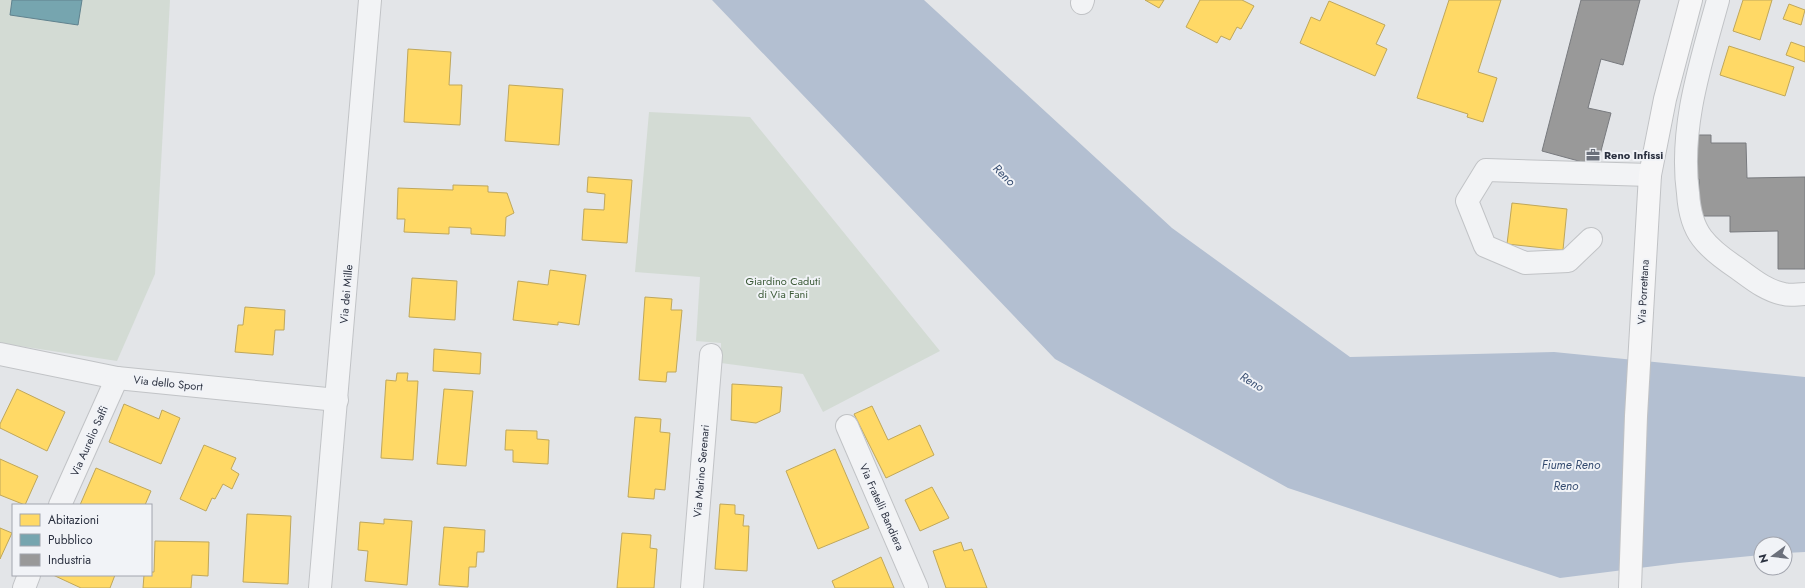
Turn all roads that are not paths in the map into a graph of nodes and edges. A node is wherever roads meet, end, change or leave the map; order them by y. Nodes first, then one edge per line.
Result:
1 (370, 0) edge
2 (1691, 0) edge
3 (1718, 0) edge
4 (1650, 181) junction
5 (1590, 239) dead end
6 (1805, 294) edge
7 (0, 354) edge
8 (711, 354) dead end
9 (117, 378) junction
10 (337, 400) junction
11 (846, 426) dead end
12 (60, 504) edge
13 (29, 576) edge
14 (24, 588) edge
15 (320, 588) edge
16 (692, 588) edge
17 (917, 588) edge
18 (1630, 588) edge

1 - 10 street, Via dei Mille
2 - 4 main road, Via Porrettana
3 - 6 street
4 - 5 street
4 - 18 main road, Via Porrettana
7 - 9 street, Via dello Sport
8 - 16 street, Via Marino Serenari
9 - 10 street, Via dello Sport
9 - 12 street, Via Aurelio Saffi
10 - 15 street, Via dei Mille
11 - 17 street, Via Fratelli Bandiera
13 - 14 street

